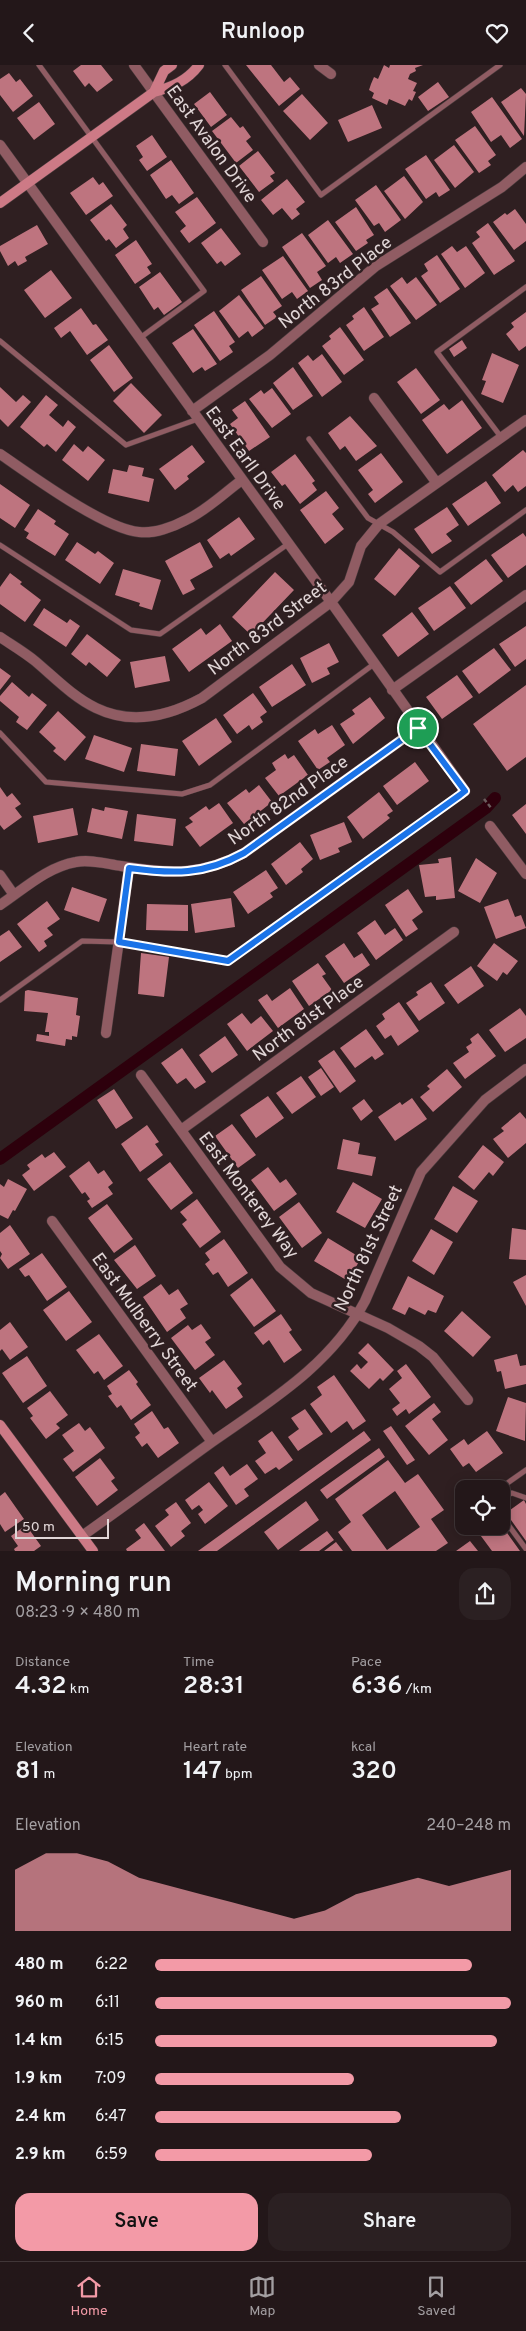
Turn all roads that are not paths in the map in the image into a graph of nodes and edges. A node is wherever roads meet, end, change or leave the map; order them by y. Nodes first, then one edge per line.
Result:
1 (39, 65) edge
2 (134, 65) edge
3 (172, 65) edge
4 (199, 65) edge
5 (225, 65) edge
6 (319, 65) edge
7 (490, 65) edge
8 (498, 66) edge
9 (331, 74) dead end
10 (154, 92) junction
11 (91, 137) junction
12 (0, 145) edge
13 (526, 167) edge
14 (28, 183) junction
15 (0, 203) edge
16 (263, 242) dead end
17 (526, 287) edge
18 (140, 339) junction
19 (0, 341) edge
20 (374, 398) dead end
21 (195, 415) junction
22 (526, 420) edge
23 (501, 437) junction
24 (309, 439) dead end
25 (0, 454) edge
26 (242, 480) junction
27 (436, 483) junction
28 (526, 510) edge
29 (379, 524) junction
30 (288, 544) junction
31 (0, 545) edge
32 (526, 595) edge
33 (331, 603) junction
34 (0, 637) edge
35 (374, 664) junction
36 (392, 690) junction
37 (418, 728) junction
38 (0, 733) edge
39 (465, 791) joint
40 (490, 826) dead end
41 (129, 868) junction
42 (526, 874) edge
43 (0, 875) edge
44 (14, 895) junction
45 (0, 905) edge
46 (454, 932) dead end
47 (119, 942) junction
48 (0, 1000) edge
49 (106, 1033) dead end
50 (526, 1069) edge
51 (141, 1075) dead end
52 (181, 1130) junction
53 (52, 1221) dead end
54 (357, 1315) junction
55 (468, 1400) dead end
56 (0, 1425) edge
57 (212, 1442) junction
58 (526, 1470) edge
59 (510, 1481) edge
60 (510, 1494) edge
61 (526, 1497) edge
62 (510, 1527) edge
63 (82, 1536) junction
64 (526, 1549) edge
65 (93, 1551) edge

1 - 11 lane
2 - 10 street, East Avalon Drive
3 - 10 street
4 - 10 street
5 - 8 lane
6 - 9 street
7 - 8 lane
10 - 11 street
10 - 16 street, East Avalon Drive
11 - 14 street
11 - 18 lane
12 - 14 street, East Earll Drive
13 - 21 street, North 83rd Place
14 - 15 street
14 - 18 street, East Earll Drive
17 - 23 lane
18 - 21 street, East Earll Drive
19 - 21 lane
20 - 27 street
21 - 26 street, East Earll Drive
22 - 23 street, North 83rd Street
23 - 27 street, North 83rd Street
24 - 29 lane
25 - 26 street
26 - 30 street, East Earll Drive
27 - 29 street, North 83rd Street
28 - 29 lane
29 - 33 street, North 83rd Street
30 - 31 lane
30 - 33 street, East Earll Drive
32 - 36 street
33 - 34 street, North 83rd Street
33 - 35 street, East Earll Drive
35 - 36 street, East Earll Drive
35 - 38 lane
36 - 37 street, East Earll Drive
37 - 39 street, East Earll Drive
37 - 41 street, North 82nd Place
39 - 47 lane
40 - 42 street
41 - 44 street, North 82nd Place
41 - 47 street
43 - 44 street
44 - 45 street, North 82nd Place
46 - 52 street, North 81st Place
47 - 48 lane
47 - 49 street
50 - 54 street, North 81st Street
51 - 52 street, East Monterey Way
52 - 54 street, East Monterey Way
53 - 57 street, East Mulberry Street
54 - 55 street, East Monterey Way
54 - 57 street, North 81st Street
56 - 63 street
57 - 63 street, North 81st Street
58 - 59 lane
60 - 61 lane
62 - 64 lane
63 - 65 street

